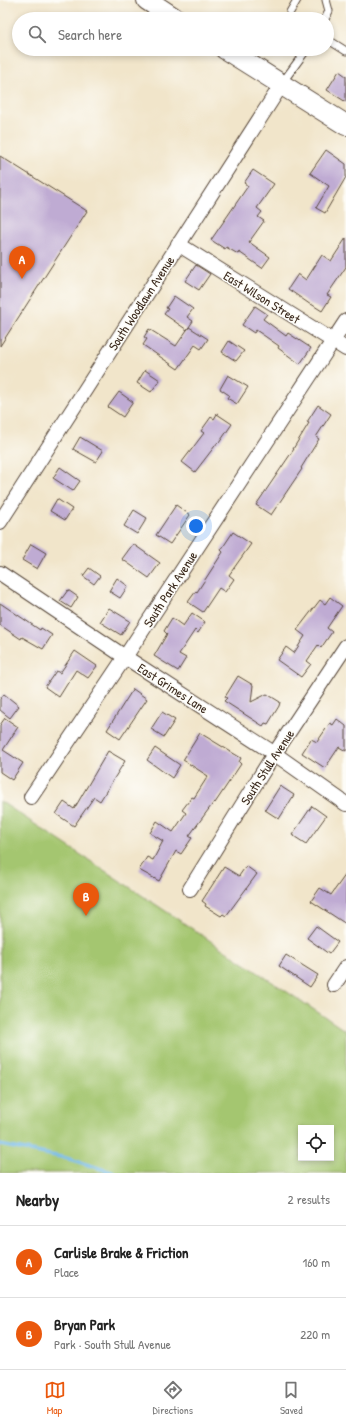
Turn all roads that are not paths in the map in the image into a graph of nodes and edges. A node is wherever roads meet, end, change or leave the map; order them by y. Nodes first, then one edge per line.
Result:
1 (147, 0) edge
2 (297, 0) edge
3 (326, 0) edge
4 (165, 12) edge
5 (290, 12) dead end
6 (328, 12) edge
7 (334, 43) edge
8 (346, 51) edge
9 (236, 56) edge
10 (301, 56) edge
11 (282, 84) junction
12 (346, 125) edge
13 (178, 244) junction
14 (346, 321) edge
15 (333, 341) junction
16 (346, 349) edge
17 (0, 522) edge
18 (0, 573) edge
19 (346, 646) edge
20 (125, 657) junction
21 (275, 754) junction
22 (31, 797) dead end
23 (346, 804) edge
24 (190, 889) dead end
25 (346, 967) edge
26 (334, 985) dead end

1 - 4 main road
2 - 5 lane
3 - 6 lane
7 - 8 lane
9 - 11 main road
10 - 11 lane
11 - 12 main road
11 - 13 street, South Woodlawn Avenue
13 - 15 street, East Wilson Street
13 - 17 street, South Woodlawn Avenue
14 - 15 street, South Park Avenue
15 - 16 street, East Wilson Street
15 - 20 street, South Park Avenue
18 - 20 street, East Grimes Lane
19 - 21 street, South Stull Avenue
20 - 21 street, East Grimes Lane
20 - 22 street, South Park Avenue
21 - 23 street, East Grimes Lane
21 - 24 street, South Stull Avenue
25 - 26 street

